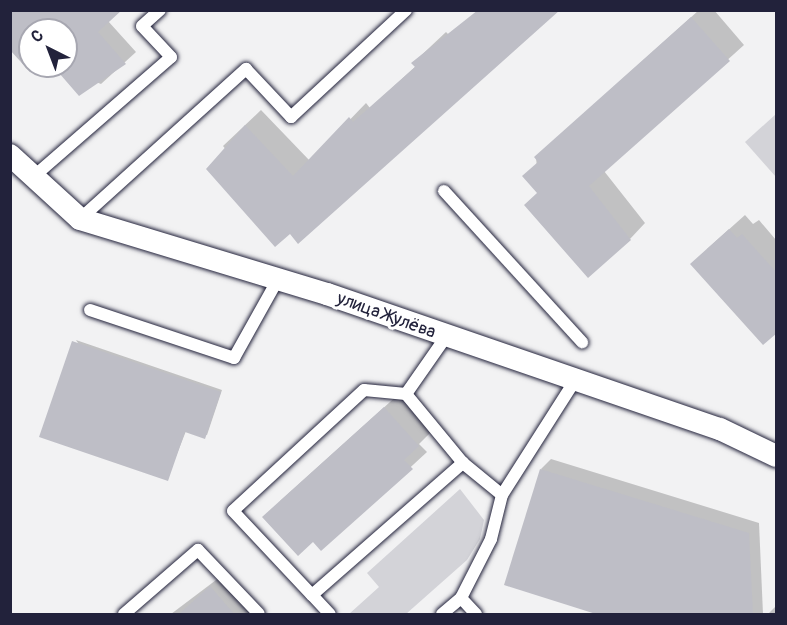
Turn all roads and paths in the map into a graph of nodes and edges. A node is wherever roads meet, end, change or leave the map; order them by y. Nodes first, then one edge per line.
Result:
1 (160, 10) edge
2 (406, 10) edge
3 (10, 155) edge
4 (32, 178) junction
5 (444, 190) dead end
6 (80, 219) junction
7 (276, 283) junction
8 (90, 310) dead end
9 (446, 338) junction
10 (582, 342) dead end
11 (574, 382) junction
12 (406, 394) junction
13 (777, 456) edge
14 (463, 463) junction
15 (502, 495) junction
16 (312, 595) junction
17 (461, 598) junction
18 (124, 615) edge
19 (259, 615) edge
20 (330, 615) edge
21 (442, 615) edge
22 (476, 615) edge

1 - 4 lane
2 - 6 lane
3 - 4 street, улица Жулёва
4 - 6 street, улица Жулёва
5 - 10 lane
6 - 7 street, улица Жулёва
7 - 8 lane
7 - 9 street, улица Жулёва
9 - 11 street, улица Жулёва
9 - 12 lane
11 - 13 street, улица Жулёва
11 - 15 lane
12 - 14 lane
12 - 16 lane
14 - 15 lane
14 - 16 lane
15 - 17 lane
16 - 20 lane
17 - 21 lane
17 - 22 lane
18 - 19 lane

